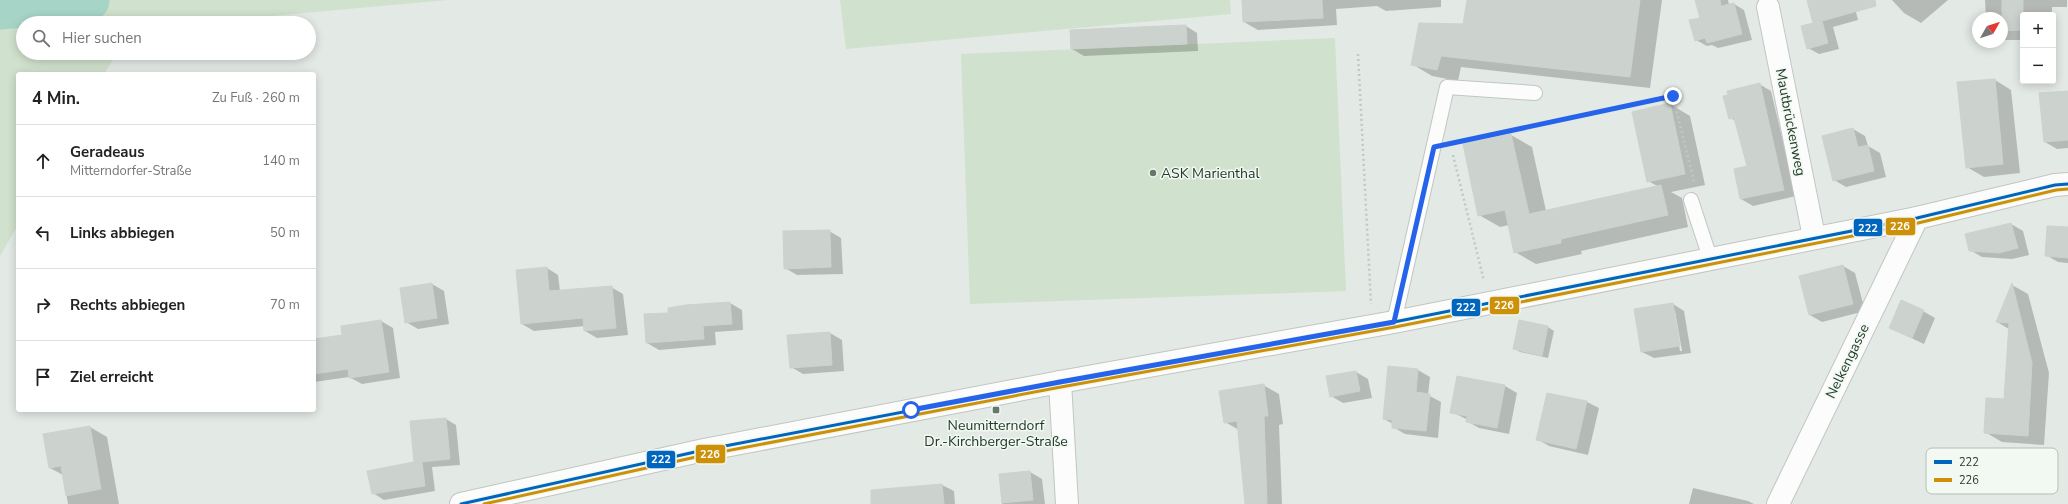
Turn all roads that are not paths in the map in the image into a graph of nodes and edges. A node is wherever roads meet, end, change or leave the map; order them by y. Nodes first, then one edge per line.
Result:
1 (1768, 7) dead end
2 (1535, 93) dead end
3 (2068, 184) edge
4 (1691, 200) road end
5 (1917, 218) junction
6 (1814, 237) junction
7 (1710, 258) junction
8 (1394, 322) junction
9 (1060, 382) junction
10 (461, 504) edge
11 (1067, 504) edge
12 (1778, 504) edge

1 - 6 street, Mautbrückenweg
2 - 8 lane
3 - 5 street
4 - 7 lane
5 - 6 street
5 - 12 street, Nelkengasse
6 - 7 street
7 - 8 street
8 - 9 street
9 - 10 street
9 - 11 street

